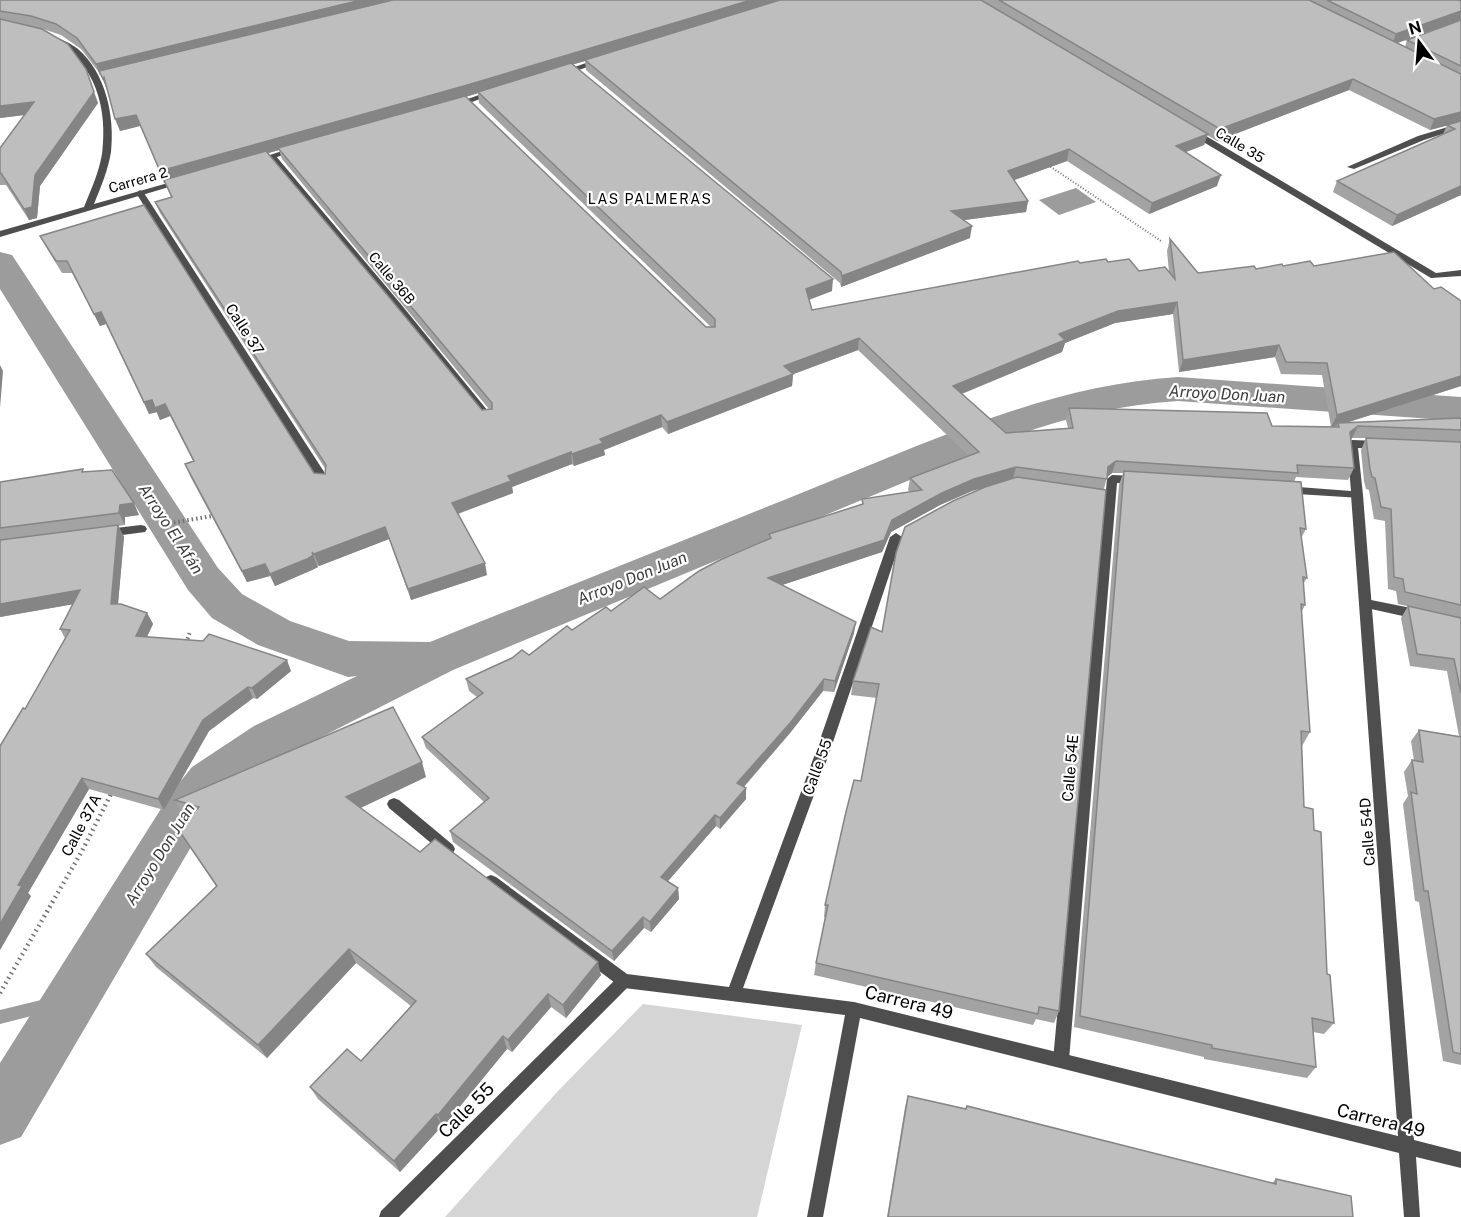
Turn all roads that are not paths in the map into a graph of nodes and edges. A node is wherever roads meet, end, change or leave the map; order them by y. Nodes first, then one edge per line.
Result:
1 (42, 36) edge
2 (607, 59) edge
3 (575, 69) junction
4 (554, 75) edge
5 (108, 76) edge
6 (583, 76) edge
7 (97, 79) junction
8 (500, 91) edge
9 (469, 101) junction
10 (446, 107) edge
11 (476, 109) edge
12 (1461, 125) edge
13 (1185, 128) edge
14 (307, 147) edge
15 (272, 157) junction
16 (250, 163) edge
17 (1351, 167) dead end
18 (195, 178) edge
19 (140, 193) junction
20 (88, 208) junction
21 (2, 233) edge
22 (1461, 273) edge
23 (488, 418) edge
24 (1390, 446) edge
25 (324, 481) edge
26 (1147, 481) edge
27 (1276, 490) edge
28 (1358, 495) junction
29 (141, 529) road end
30 (94, 535) edge
31 (901, 535) edge
32 (1366, 604) junction
33 (1430, 617) edge
34 (394, 804) dead end
35 (624, 981) junction
36 (733, 995) junction
37 (854, 1008) junction
38 (1061, 1060) junction
39 (1406, 1146) junction
40 (1461, 1160) edge
41 (387, 1217) edge
42 (815, 1217) edge
43 (1412, 1217) edge

1 - 7 street
2 - 3 street
3 - 4 street
3 - 6 street
5 - 7 street
7 - 20 street
8 - 9 street
9 - 10 street
9 - 11 street
12 - 17 street
13 - 22 street, Calle 35
14 - 15 street
15 - 16 street
15 - 23 street, Calle 36B
18 - 19 street, Carrera 2
19 - 20 street, Carrera 2
19 - 25 street, Calle 37
20 - 21 street, Carrera 2
24 - 28 street, Calle 54D
26 - 38 street, Calle 54E
27 - 28 street
28 - 32 street, Calle 54D
29 - 30 street
31 - 36 street, Calle 55
32 - 33 street
32 - 39 street, Calle 54D
34 - 35 street, Carrera 49
35 - 36 street, Carrera 49
35 - 41 street, Calle 55
36 - 37 street, Carrera 49
37 - 38 street, Carrera 49
37 - 42 street
38 - 39 street, Carrera 49
39 - 40 street, Carrera 49
39 - 43 street, Calle 54D

